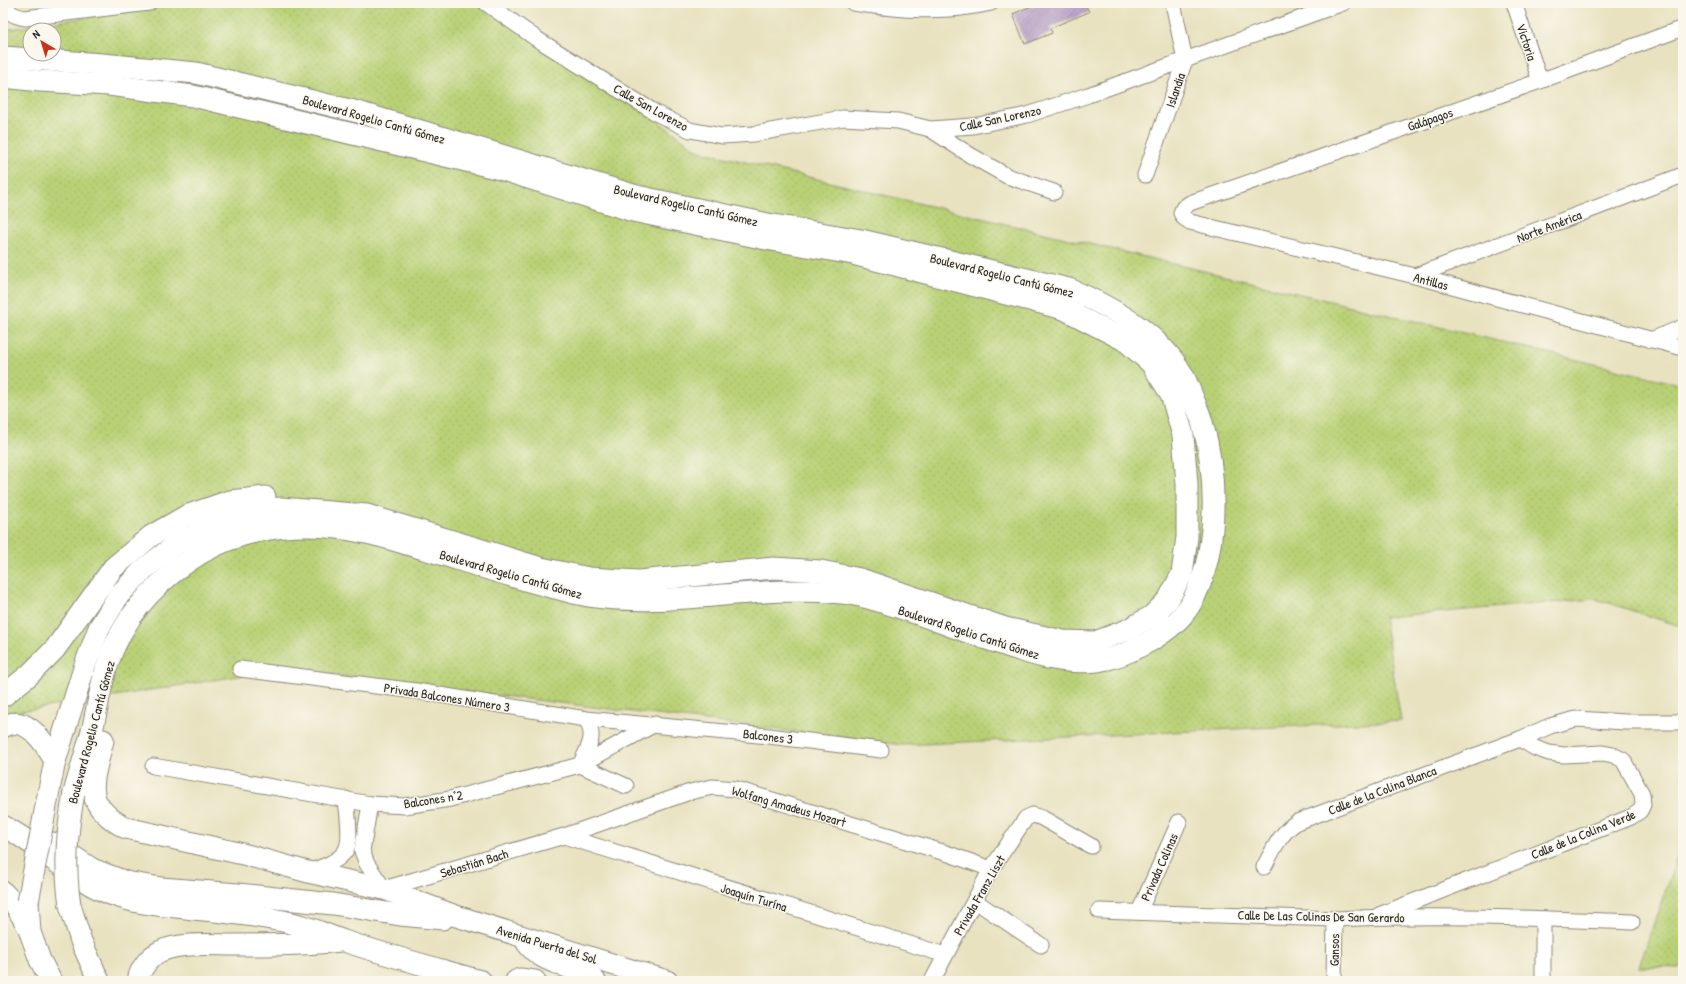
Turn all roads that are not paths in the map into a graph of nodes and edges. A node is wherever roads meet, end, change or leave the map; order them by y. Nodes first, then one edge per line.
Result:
1 (5, 3) edge
2 (149, 3) edge
3 (486, 3) edge
4 (853, 3) edge
5 (991, 3) edge
6 (1172, 3) edge
7 (1343, 3) edge
8 (1514, 3) edge
9 (1683, 28) edge
10 (3, 57) edge
11 (1186, 60) junction
12 (3, 76) edge
13 (1540, 81) junction
14 (930, 129) junction
15 (1145, 175) dead end
16 (1683, 175) edge
17 (1054, 192) dead end
18 (1181, 213) joint
19 (1415, 276) junction
20 (1683, 327) edge
21 (1652, 340) junction
22 (1683, 348) edge
23 (367, 515) junction
24 (116, 642) junction
25 (240, 669) dead end
26 (3, 696) edge
27 (586, 719) junction
28 (1683, 722) edge
29 (655, 724) junction
30 (3, 727) edge
31 (1520, 739) junction
32 (881, 750) dead end
33 (56, 761) junction
34 (580, 765) junction
35 (153, 766) dead end
36 (626, 786) dead end
37 (346, 799) junction
38 (370, 804) junction
39 (3, 812) edge
40 (1180, 822) dead end
41 (3, 826) edge
42 (564, 836) junction
43 (1091, 846) dead end
44 (346, 849) junction
45 (362, 851) junction
46 (1264, 867) dead end
47 (991, 869) junction
48 (308, 872) junction
49 (384, 889) junction
50 (3, 891) edge
51 (975, 901) junction
52 (1099, 912) dead end
53 (1139, 912) junction
54 (453, 915) junction
55 (1372, 917) junction
56 (1335, 919) junction
57 (1543, 919) junction
58 (1632, 922) dead end
59 (30, 932) junction
60 (523, 937) junction
61 (344, 941) junction
62 (1041, 945) dead end
63 (944, 955) junction
64 (51, 981) edge
65 (99, 981) edge
66 (138, 981) edge
67 (481, 981) edge
68 (516, 981) edge
69 (535, 981) edge
70 (595, 981) edge
71 (667, 981) edge
72 (932, 981) edge
73 (1334, 981) edge
74 (1543, 981) edge

1 - 2 street
3 - 14 street, Calle San Lorenzo
4 - 5 street
6 - 11 street, Islandia
7 - 11 street, Calle San Lorenzo
8 - 13 street, Victoria
9 - 13 street, Galápagos
10 - 24 main road, Boulevard Rogelio Cantú Gómez
11 - 14 street, Calle San Lorenzo
11 - 15 street, Islandia
12 - 23 main road, Boulevard Rogelio Cantú Gómez
13 - 18 street, Galápagos
14 - 17 street
16 - 19 street, Norte América
18 - 19 street, Antillas
19 - 21 street, Antillas
20 - 21 street
21 - 22 street, Antillas
23 - 26 main road
23 - 33 main road, Boulevard Rogelio Cantú Gómez
24 - 48 main road, Avenida Puerta del Sol
24 - 65 main road, Boulevard Rogelio Cantú Gómez, bridge
25 - 27 street, Privada Balcones Número 3
27 - 29 street, Privada Balcones Número 3
27 - 34 street
28 - 31 street, Calle de la Colina Blanca
29 - 32 street, Balcones 3
29 - 34 street, Balcones n°2
30 - 33 main road
31 - 46 street, Calle de la Colina Blanca
31 - 55 street, Calle de la Colina Verde
33 - 59 main road, Boulevard Rogelio Cantú Gómez, bridge
34 - 36 street
34 - 38 street, Balcones n°2
35 - 37 street, Balcones n°2
37 - 38 street, Balcones n°2
37 - 44 street
38 - 45 street
39 - 54 main road
40 - 53 street, Privada Colinas
41 - 61 main road
42 - 47 street, Wolfang Amadeus Mozart
42 - 49 street, Sebastián Bach
42 - 63 street, Joaquín Turína
43 - 47 street, Privada Franz Liszt
44 - 45 street
44 - 48 street
45 - 49 street
47 - 51 street, Privada Franz Liszt
48 - 49 main road, Avenida Puerta del Sol
49 - 54 main road, Avenida Puerta del Sol
50 - 59 street
51 - 62 street
51 - 63 street, Privada Franz Liszt
52 - 53 street, Calle De Las Colinas De San Gerardo
53 - 56 street, Calle De Las Colinas De San Gerardo
54 - 60 main road, Avenida Puerta del Sol
55 - 56 street, Calle De Las Colinas De San Gerardo
55 - 57 street, Calle De Las Colinas De San Gerardo
56 - 73 street, Gansos
57 - 58 street, Calle De Las Colinas De San Gerardo
57 - 74 street
59 - 64 main road, Boulevard Rogelio Cantú Gómez
60 - 70 main road
60 - 71 main road, Avenida Puerta del Sol
61 - 66 main road
61 - 67 main road
63 - 72 street, Privada Franz Liszt
68 - 69 main road

